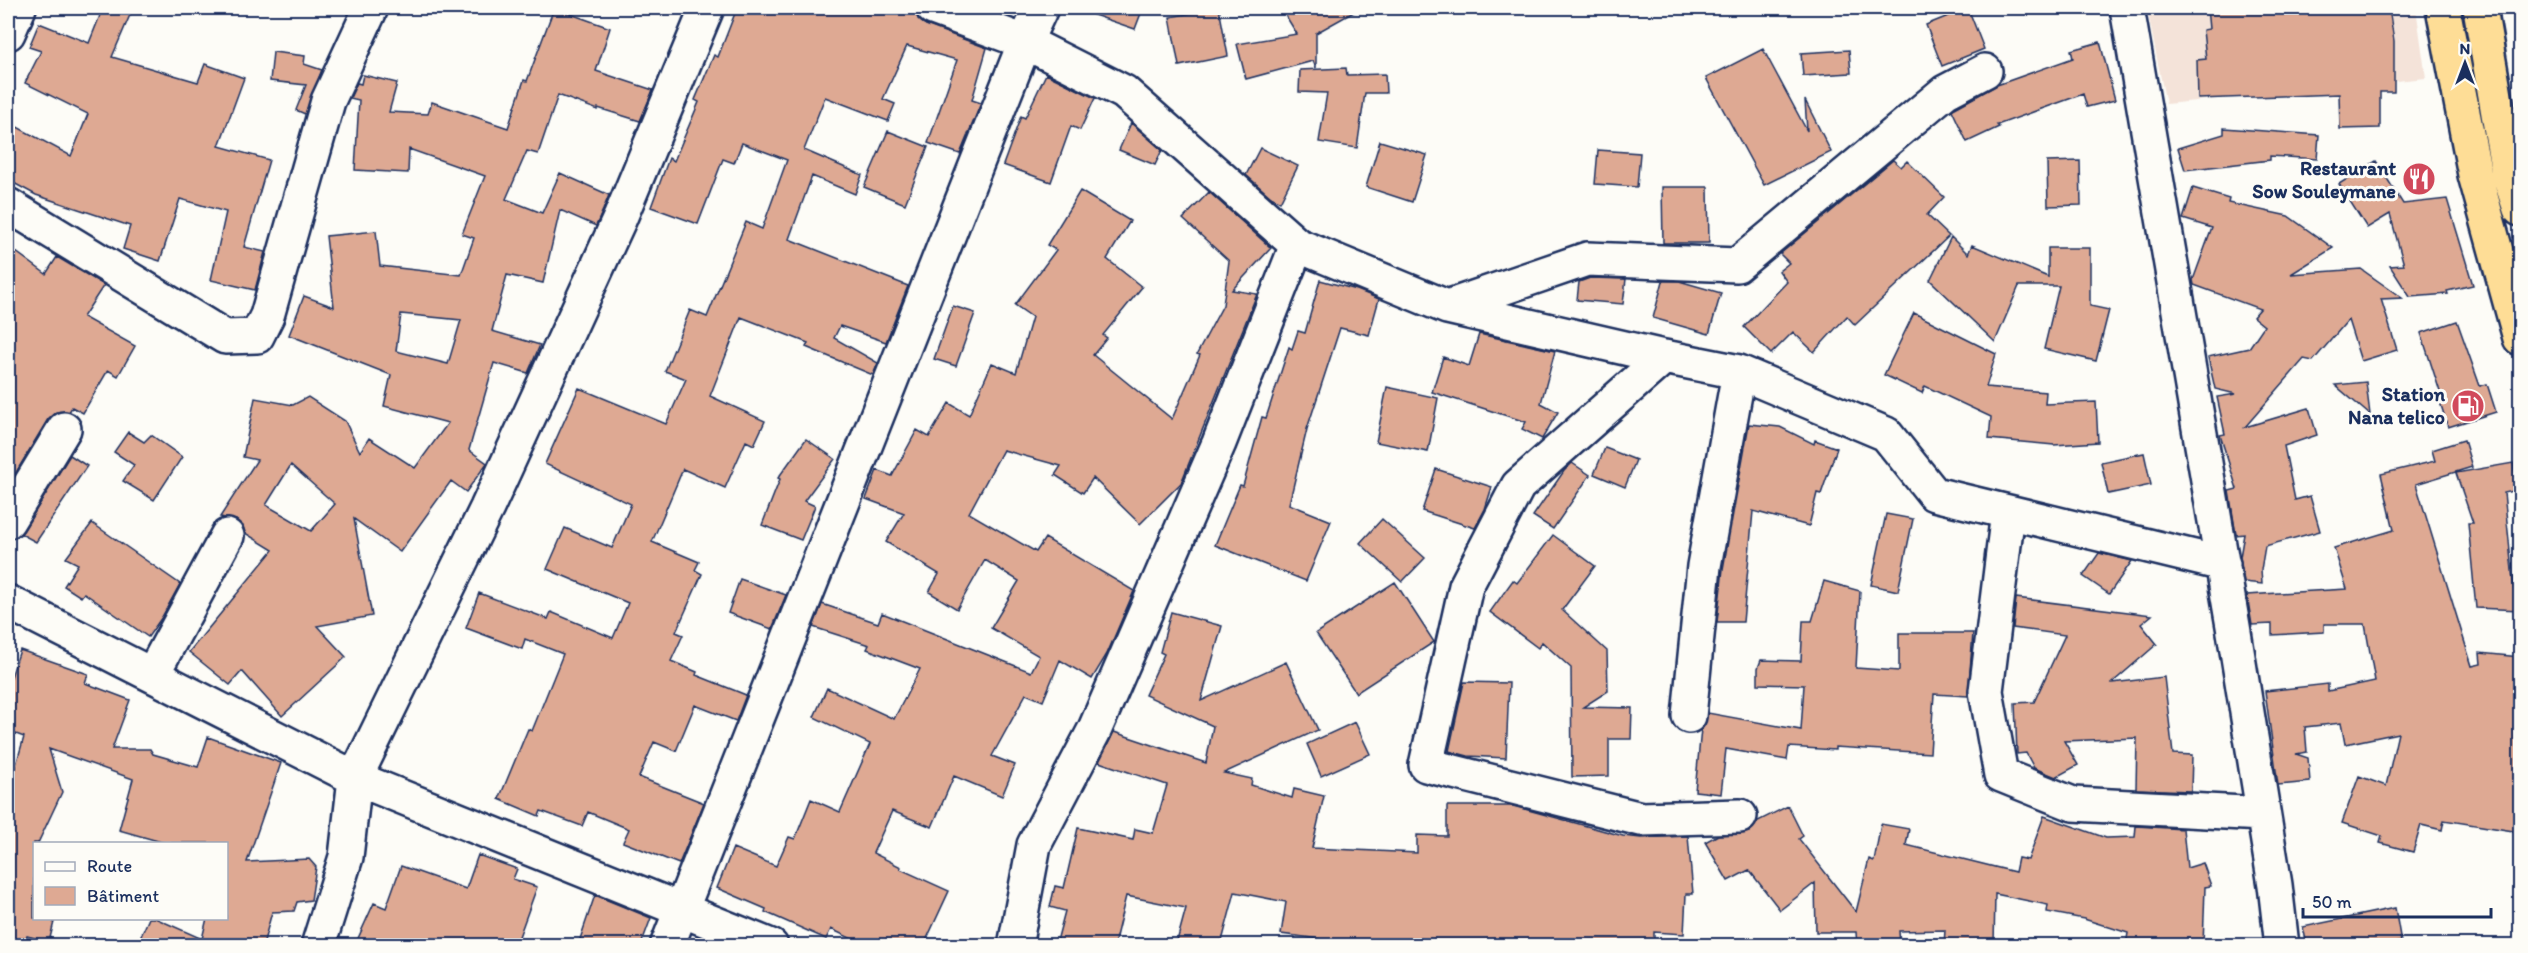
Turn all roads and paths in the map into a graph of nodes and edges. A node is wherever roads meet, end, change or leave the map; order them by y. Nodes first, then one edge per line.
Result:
1 (19, 8) edge
2 (371, 8) edge
3 (707, 8) edge
4 (933, 8) edge
5 (1041, 8) edge
6 (2127, 8) edge
7 (2443, 8) edge
8 (2480, 8) edge
9 (8, 33) edge
10 (1025, 42) junction
11 (1985, 71) dead end
12 (8, 205) edge
13 (2520, 209) edge
14 (1297, 245) junction
15 (1447, 307) junction
16 (2520, 338) edge
17 (1664, 357) junction
18 (1739, 372) junction
19 (64, 429) dead end
20 (2008, 512) junction
21 (8, 521) edge
22 (228, 536) dead end
23 (2223, 564) junction
24 (8, 602) edge
25 (153, 674) junction
26 (1689, 716) dead end
27 (355, 778) junction
28 (2263, 814) junction
29 (1740, 816) dead end
30 (682, 909) junction
31 (318, 945) edge
32 (667, 945) edge
33 (771, 945) edge
34 (1015, 945) edge
35 (2282, 945) edge

1 - 9 street
2 - 12 street
3 - 27 street
4 - 10 street
5 - 10 street
6 - 23 street
7 - 16 highway
8 - 13 highway
10 - 14 street
10 - 30 street
11 - 15 street
14 - 15 street
14 - 34 street
15 - 17 street
17 - 18 street
17 - 29 street
18 - 20 street
18 - 26 street
19 - 21 street
20 - 23 street
20 - 28 street
22 - 25 street
23 - 28 street
24 - 25 street
25 - 27 street
27 - 30 street
27 - 31 street
28 - 35 street
30 - 32 street
30 - 33 street

